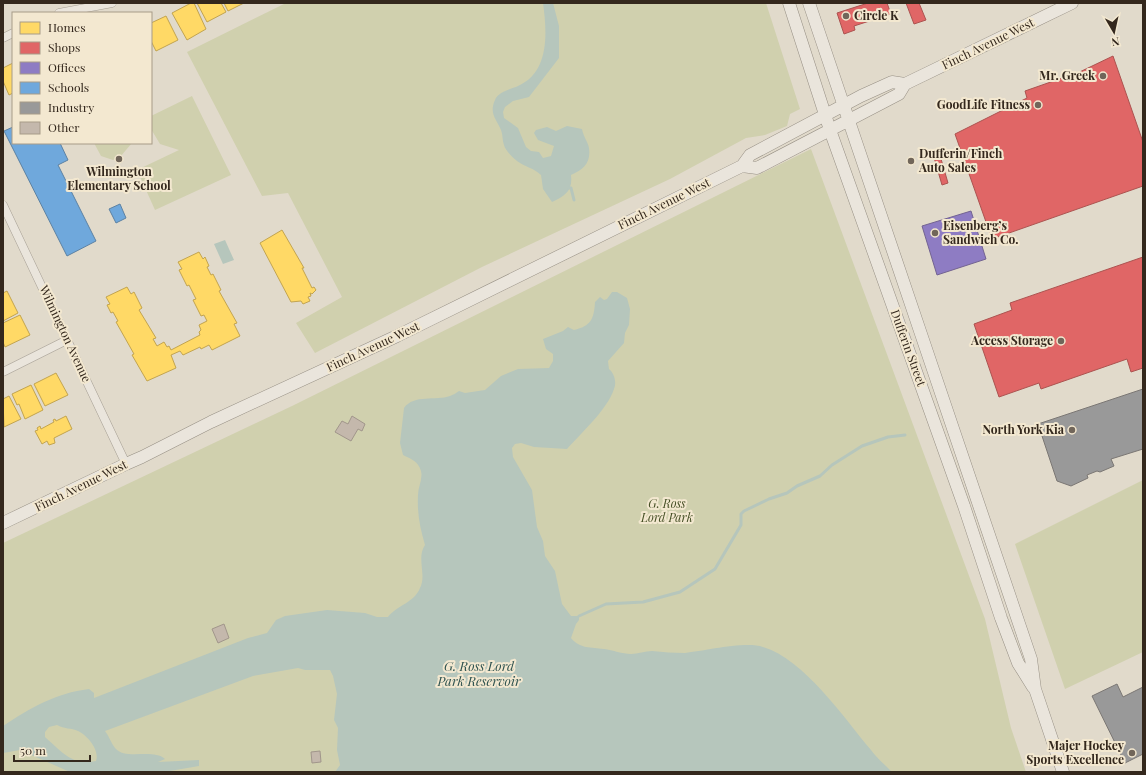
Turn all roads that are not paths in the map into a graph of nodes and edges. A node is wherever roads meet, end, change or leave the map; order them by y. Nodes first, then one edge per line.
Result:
1 (112, 3) edge
2 (789, 3) edge
3 (809, 3) edge
4 (1072, 3) edge
5 (80, 6) edge
6 (62, 12) edge
7 (12, 34) edge
8 (3, 38) edge
9 (905, 84) junction
10 (842, 105) junction
11 (826, 114) junction
12 (847, 121) junction
13 (830, 130) junction
14 (742, 166) junction
15 (3, 206) edge
16 (67, 340) junction
17 (3, 372) edge
18 (126, 464) junction
19 (3, 523) edge
20 (1035, 689) junction
21 (1063, 772) edge

1 - 5 street
2 - 11 main road, Dufferin Street
3 - 10 main road, Dufferin Street
4 - 9 main road, Finch Avenue West
5 - 6 street
7 - 8 street
9 - 10 main road, Finch Avenue West
9 - 12 main road, Finch Avenue West
10 - 11 main road, Finch Avenue West
10 - 12 main road, Dufferin Street
11 - 13 main road, Dufferin Street
11 - 14 main road, Finch Avenue West
12 - 13 main road, Finch Avenue West
12 - 20 main road, Dufferin Street
13 - 14 main road, Finch Avenue West
13 - 20 main road, Dufferin Street
14 - 18 main road, Finch Avenue West
15 - 16 street, Wilmington Avenue
16 - 17 street
16 - 18 street, Wilmington Avenue
18 - 19 main road, Finch Avenue West
20 - 21 main road, Dufferin Street

